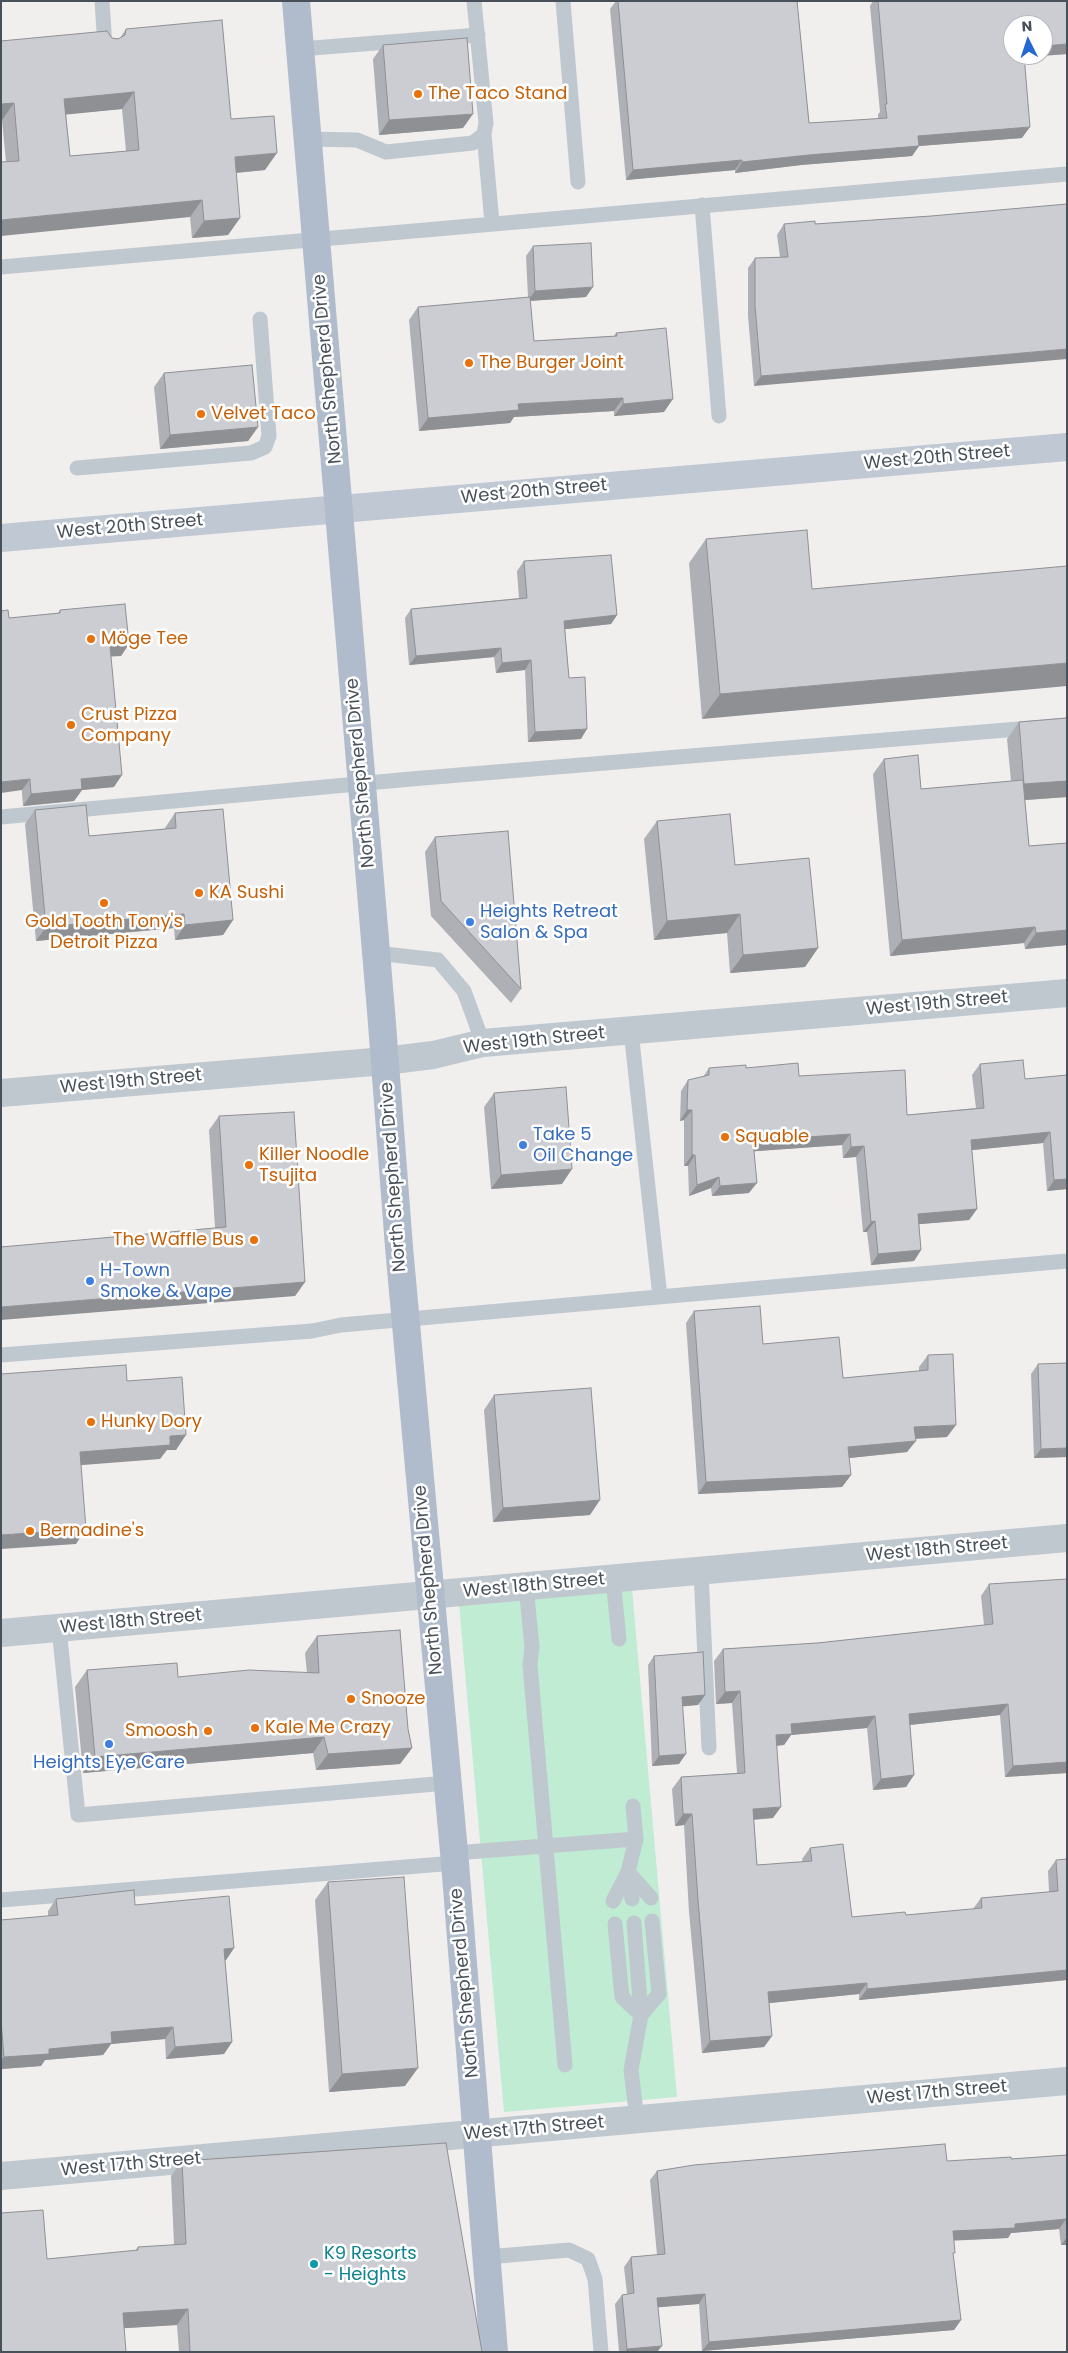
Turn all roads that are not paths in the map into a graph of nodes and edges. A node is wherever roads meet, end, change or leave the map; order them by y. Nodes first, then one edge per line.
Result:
1 (102, 1) edge
2 (296, 1) edge
3 (474, 1) edge
4 (563, 1) edge
5 (478, 35) junction
6 (105, 47) edge
7 (300, 49) junction
8 (484, 134) junction
9 (308, 139) junction
10 (1067, 174) edge
11 (578, 182) dead end
12 (702, 205) junction
13 (492, 223) junction
14 (317, 239) junction
15 (1, 267) edge
16 (260, 319) dead end
17 (719, 416) dead end
18 (1067, 447) edge
19 (77, 468) dead end
20 (339, 509) junction
21 (1, 538) edge
22 (1067, 725) edge
23 (361, 784) junction
24 (1, 817) edge
25 (376, 953) junction
26 (1067, 993) edge
27 (631, 1031) junction
28 (483, 1043) junction
29 (385, 1061) junction
30 (1, 1093) edge
31 (1067, 1262) edge
32 (660, 1297) junction
33 (405, 1319) junction
34 (1, 1355) edge
35 (1067, 1538) edge
36 (701, 1571) junction
37 (613, 1579) junction
38 (526, 1586) junction
39 (430, 1595) junction
40 (59, 1628) junction
41 (1, 1633) edge
42 (619, 1639) dead end
43 (709, 1748) dead end
44 (447, 1783) junction
45 (633, 1806) dead end
46 (636, 1839) junction
47 (546, 1846) junction
48 (454, 1858) junction
49 (628, 1872) junction
50 (651, 1898) dead end
51 (632, 1899) dead end
52 (1, 1900) edge
53 (613, 1901) dead end
54 (652, 1922) dead end
55 (634, 1923) dead end
56 (615, 1924) dead end
57 (641, 2015) junction
58 (565, 2065) dead end
59 (1067, 2081) edge
60 (637, 2119) junction
61 (478, 2134) junction
62 (1, 2176) edge
63 (487, 2257) junction
64 (494, 2352) edge
65 (601, 2352) edge

1 - 6 lane
2 - 7 main road, North Shepherd Drive
3 - 5 lane
4 - 11 lane
5 - 7 lane
5 - 8 lane
7 - 9 main road, North Shepherd Drive
8 - 9 lane
8 - 13 lane
9 - 14 main road, North Shepherd Drive
10 - 12 lane
12 - 13 lane
12 - 17 lane
13 - 14 lane
14 - 15 lane
14 - 20 main road, North Shepherd Drive
16 - 19 lane
18 - 20 main road, West 20th Street
20 - 21 main road, West 20th Street
20 - 23 main road, North Shepherd Drive
22 - 23 lane
23 - 24 lane
23 - 25 main road, North Shepherd Drive
25 - 28 lane
25 - 29 main road, North Shepherd Drive
26 - 27 street, West 19th Street
27 - 28 street, West 19th Street
27 - 32 lane
28 - 29 street, West 19th Street
29 - 30 street, West 19th Street
29 - 33 main road, North Shepherd Drive
31 - 32 lane
32 - 33 lane
33 - 34 lane
33 - 39 main road, North Shepherd Drive
35 - 36 street, West 18th Street
36 - 37 street, West 18th Street
36 - 43 lane
37 - 38 street, West 18th Street
37 - 42 lane
38 - 39 street, West 18th Street
38 - 47 lane
39 - 40 street, West 18th Street
39 - 44 main road, North Shepherd Drive
40 - 41 street, West 18th Street
40 - 44 lane
44 - 48 main road, North Shepherd Drive
45 - 46 lane
46 - 47 lane
46 - 49 lane
47 - 48 lane
47 - 58 lane
48 - 52 lane
48 - 61 main road, North Shepherd Drive
49 - 50 lane
49 - 51 lane
49 - 53 lane
54 - 57 lane
55 - 57 lane
56 - 57 lane
57 - 60 lane
59 - 60 street, West 17th Street
60 - 61 street, West 17th Street
61 - 62 street, West 17th Street
61 - 63 main road, North Shepherd Drive
63 - 64 main road, North Shepherd Drive
63 - 65 lane

